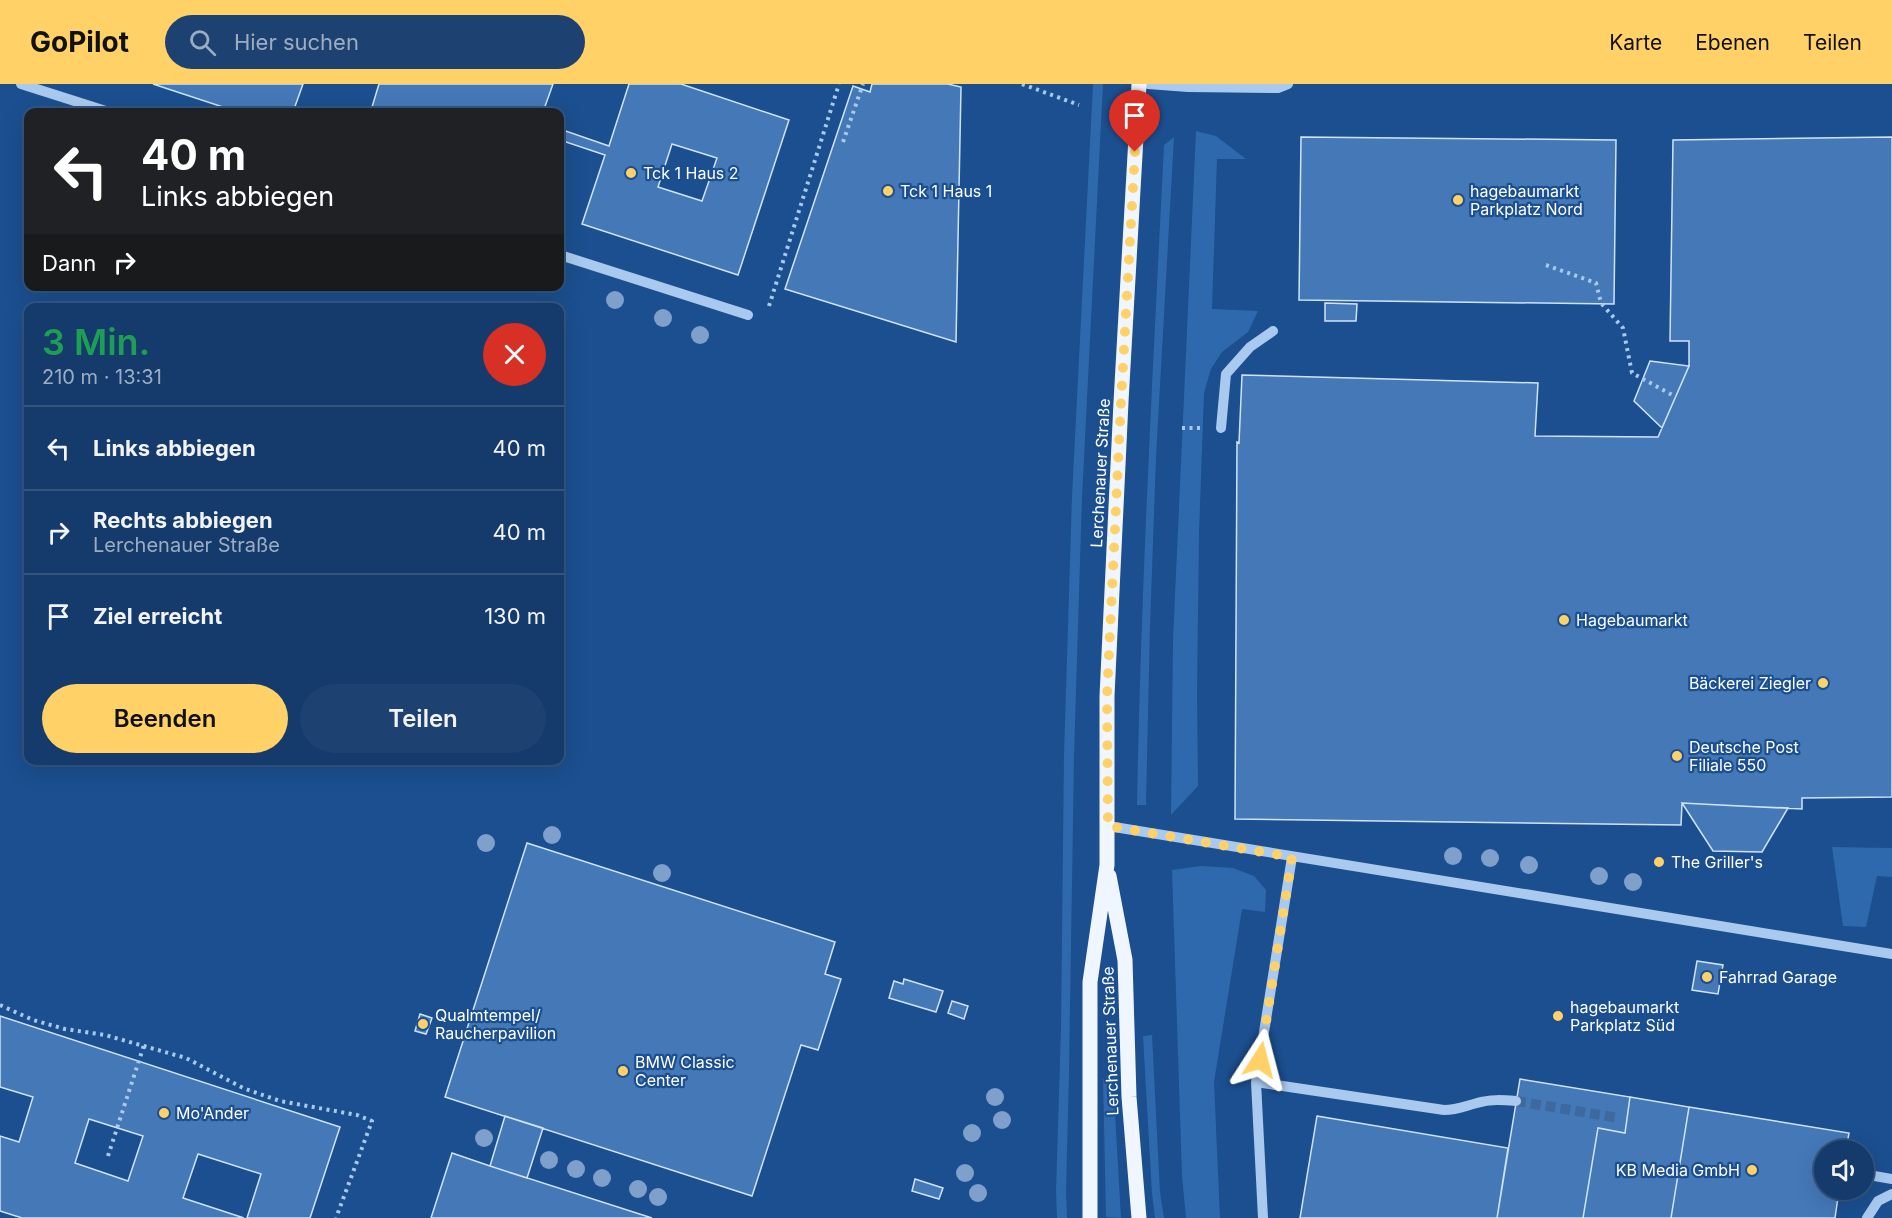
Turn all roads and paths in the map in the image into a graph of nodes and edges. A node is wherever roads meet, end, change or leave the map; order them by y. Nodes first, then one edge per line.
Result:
1 (21, 84) edge
2 (839, 84) edge
3 (863, 84) edge
4 (1022, 84) edge
5 (1139, 84) edge
6 (1148, 84) edge
7 (1288, 84) edge
8 (1079, 105) dead end
9 (96, 108) edge
10 (843, 142) dead end
11 (564, 256) edge
12 (1546, 265) dead end
13 (748, 315) joint
14 (1273, 331) dead end
15 (1676, 397) dead end
16 (1221, 428) dead end
17 (1108, 826) junction
18 (1292, 857) junction
19 (1107, 865) junction
20 (1892, 954) edge
21 (0, 1005) edge
22 (144, 1045) junction
23 (1256, 1082) junction
24 (1516, 1101) tunnel mouth
25 (108, 1156) dead end
26 (1874, 1176) edge
27 (1892, 1179) edge
28 (1892, 1194) edge
29 (336, 1218) edge
30 (1090, 1218) edge
31 (1139, 1218) edge
32 (1263, 1218) edge
33 (1867, 1218) edge

1 - 9 lane
2 - 13 path
3 - 10 path
4 - 8 path
5 - 17 main road, Lerchenauer Straße
6 - 7 lane
11 - 13 lane
12 - 15 path
14 - 16 lane
17 - 18 lane
17 - 19 main road, Lerchenauer Straße
18 - 20 lane
18 - 23 lane
19 - 30 main road, Lerchenauer Straße
19 - 31 main road, Lerchenauer Straße
21 - 22 path
22 - 25 path
22 - 29 path
23 - 24 lane
23 - 32 lane
26 - 27 lane
28 - 33 lane

